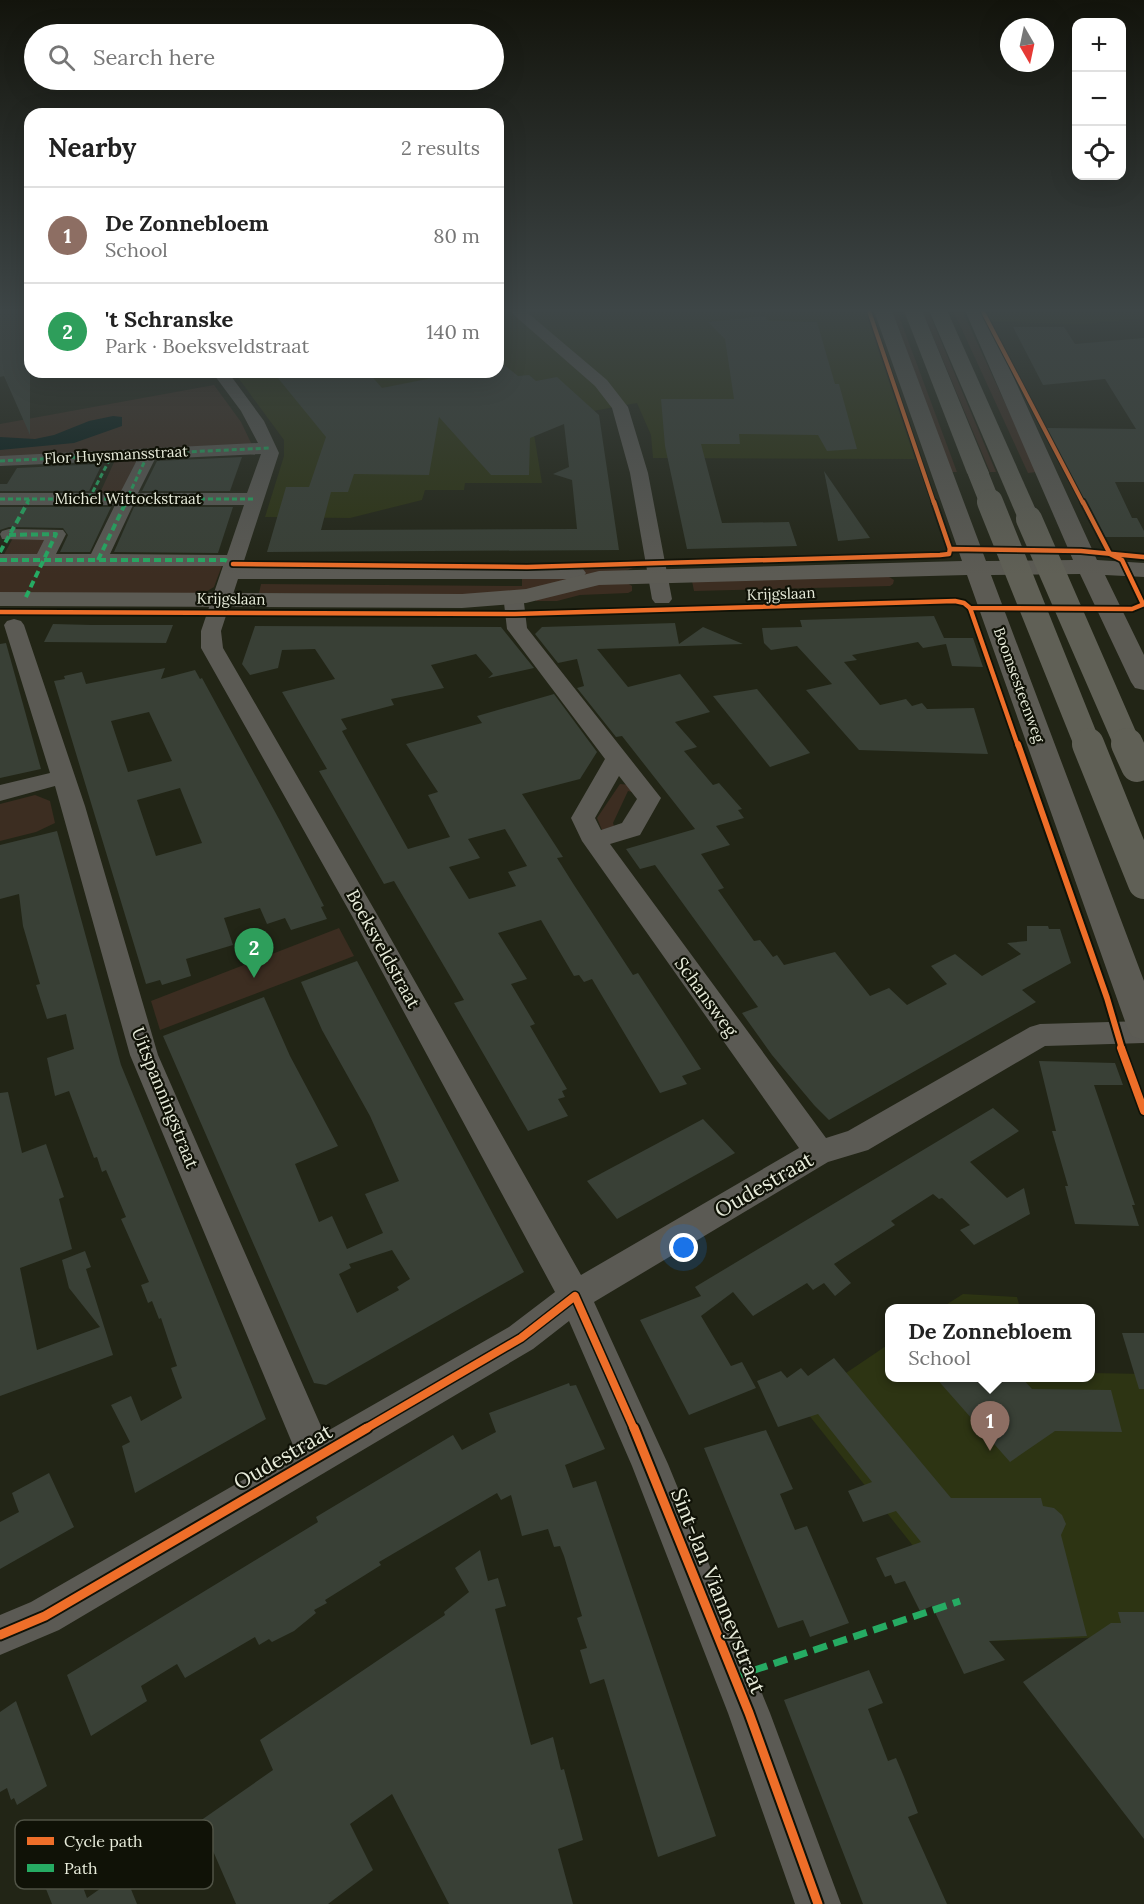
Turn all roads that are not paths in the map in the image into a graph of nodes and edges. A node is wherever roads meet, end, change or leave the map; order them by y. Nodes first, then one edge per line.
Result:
1 (239, 397) edge
2 (612, 397) edge
3 (915, 397) edge
4 (947, 397) edge
5 (976, 397) edge
6 (1013, 397) edge
7 (269, 448) junction
8 (148, 453) junction
9 (112, 455) junction
10 (0, 461) edge
11 (0, 499) edge
12 (29, 499) junction
13 (89, 499) junction
14 (128, 499) junction
15 (255, 499) junction
16 (956, 510) junction
17 (1070, 526) junction
18 (5, 543) edge
19 (0, 560) edge
20 (44, 560) junction
21 (98, 560) junction
22 (1089, 567) junction
23 (231, 568) junction
24 (1144, 570) edge
25 (576, 573) dead end
26 (981, 579) junction
27 (660, 587) junction
28 (1100, 590) junction
29 (1144, 592) edge
30 (0, 598) edge
31 (221, 599) junction
32 (462, 601) junction
33 (514, 603) junction
34 (14, 625) dead end
35 (1144, 682) edge
36 (617, 759) junction
37 (63, 777) junction
38 (1144, 783) edge
39 (0, 793) edge
40 (594, 841) junction
41 (1144, 884) edge
42 (1144, 1027) edge
43 (1144, 1032) edge
44 (819, 1152) junction
45 (575, 1296) junction
46 (316, 1456) junction
47 (0, 1635) edge
48 (818, 1904) edge

1 - 7 street
2 - 27 street
3 - 16 main road, Boomsesteenweg
4 - 41 highway, bridge
5 - 38 highway, bridge
6 - 17 main road
7 - 8 street, Flor Huysmansstraat
7 - 15 street, Boeksveldstraat
8 - 9 street, Flor Huysmansstraat
8 - 14 street
9 - 10 street, Flor Huysmansstraat
9 - 13 street
11 - 12 street, Michel Wittockstraat
12 - 13 street, Michel Wittockstraat
12 - 18 street
13 - 14 street, Michel Wittockstraat
14 - 15 street, Michel Wittockstraat
14 - 21 street
15 - 23 street, Boeksveldstraat
16 - 17 main road
16 - 26 main road, Boomsesteenweg
17 - 22 main road
18 - 20 street
19 - 20 street, Krijgslaan
20 - 21 street, Krijgslaan
21 - 23 street, Krijgslaan
22 - 24 main road, Krijgslaan
22 - 26 main road, Krijgslaan
22 - 28 main road
23 - 25 street, Krijgslaan
23 - 31 street, Boeksveldstraat
26 - 27 main road, Krijgslaan
26 - 28 main road, Krijgslaan
26 - 42 main road, Boomsesteenweg
27 - 32 main road, Krijgslaan
27 - 33 main road, Krijgslaan
28 - 29 main road, Krijgslaan
28 - 35 main road
30 - 31 main road, Krijgslaan
31 - 32 main road, Krijgslaan
31 - 45 street, Boeksveldstraat
32 - 33 main road, Krijgslaan
33 - 36 street
34 - 37 street, Uitspanningstraat
36 - 40 street, Schansweg
36 - 40 street
37 - 39 street
37 - 46 street, Uitspanningstraat
40 - 44 street, Schansweg
43 - 44 street, Oudestraat
44 - 45 street, Oudestraat
45 - 46 street, Oudestraat
45 - 48 street, Sint-Jan Vianneystraat
46 - 47 street, Oudestraat

